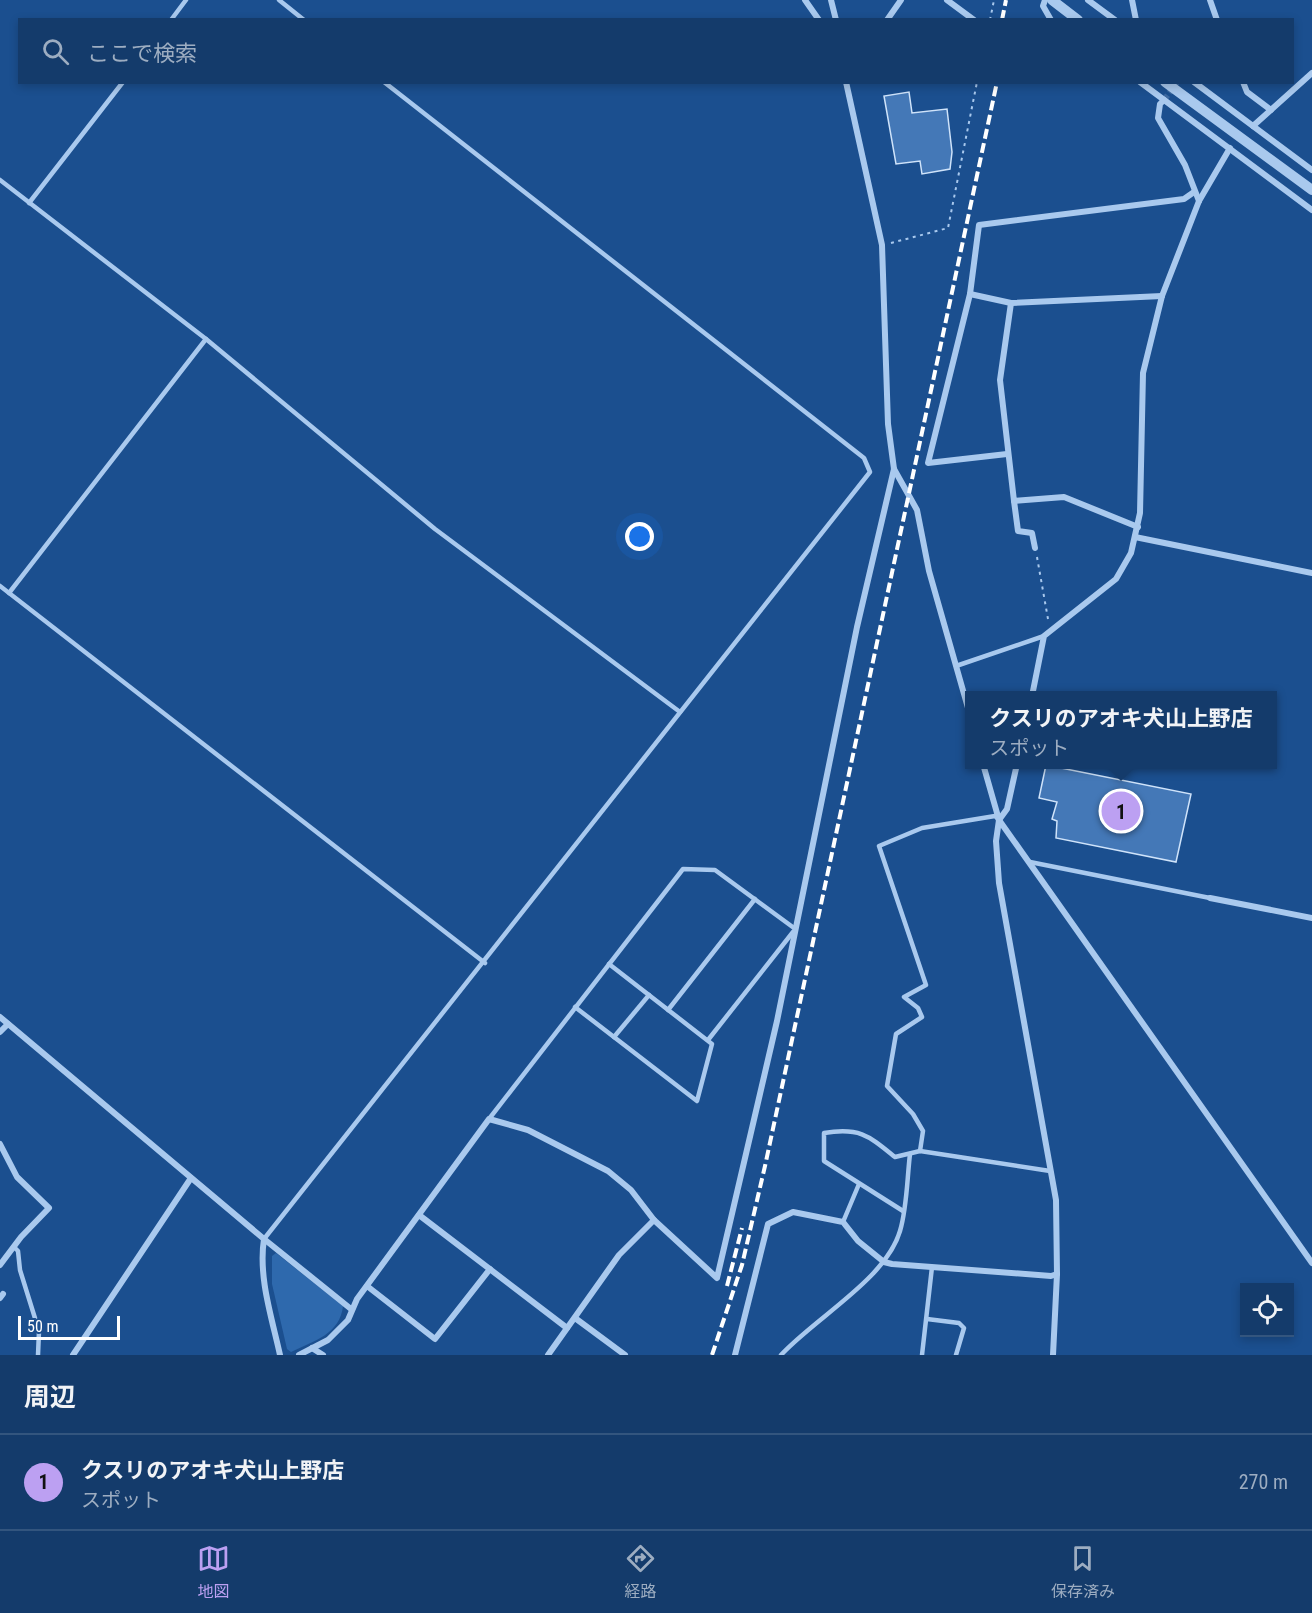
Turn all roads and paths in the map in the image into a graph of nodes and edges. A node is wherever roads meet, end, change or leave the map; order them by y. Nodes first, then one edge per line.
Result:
1 (186, 0) edge
2 (279, 0) edge
3 (805, 0) edge
4 (831, 0) edge
5 (901, 0) edge
6 (946, 0) edge
7 (994, 0) edge
8 (1045, 0) edge
9 (1052, 0) edge
10 (1088, 0) edge
11 (1132, 0) edge
12 (1210, 0) edge
13 (172, 18) edge
14 (302, 18) edge
15 (818, 18) edge
16 (836, 18) edge
17 (888, 18) edge
18 (971, 18) edge
19 (990, 18) edge
20 (1050, 18) edge
21 (1075, 18) edge
22 (1112, 18) edge
23 (1136, 18) edge
24 (1216, 18) edge
25 (1312, 73) edge
26 (121, 84) edge
27 (387, 84) edge
28 (846, 84) edge
29 (977, 84) edge
30 (1143, 84) edge
31 (1168, 84) edge
32 (1197, 84) edge
33 (1244, 84) edge
34 (1164, 100) junction
35 (1271, 110) junction
36 (1253, 126) junction
37 (1230, 148) junction
38 (1312, 170) edge
39 (0, 180) edge
40 (1312, 190) edge
41 (1194, 192) junction
42 (1199, 201) junction
43 (29, 204) junction
44 (1312, 210) edge
45 (882, 245) junction
46 (970, 294) junction
47 (1162, 296) junction
48 (1011, 303) junction
49 (206, 339) junction
50 (1006, 454) junction
51 (894, 469) junction
52 (1014, 501) junction
53 (1138, 527) junction
54 (1136, 537) junction
55 (1035, 548) joint
56 (1312, 573) edge
57 (0, 586) edge
58 (9, 594) junction
59 (1047, 634) junction
60 (956, 666) junction
61 (1033, 691) edge
62 (965, 700) edge
63 (680, 712) junction
64 (984, 769) edge
65 (1016, 769) edge
66 (999, 820) junction
67 (1030, 862) junction
68 (1210, 898) joint
69 (755, 899) junction
70 (1312, 918) edge
71 (794, 930) junction
72 (485, 963) junction
73 (609, 964) junction
74 (649, 995) junction
75 (575, 1007) junction
76 (668, 1010) junction
77 (0, 1017) edge
78 (8, 1023) junction
79 (0, 1032) edge
80 (615, 1038) junction
81 (708, 1040) junction
82 (489, 1119) junction
83 (0, 1144) edge
84 (920, 1151) junction
85 (910, 1154) junction
86 (1050, 1171) junction
87 (191, 1178) junction
88 (859, 1184) junction
89 (903, 1211) junction
90 (419, 1215) junction
91 (654, 1220) junction
92 (843, 1222) junction
93 (264, 1239) junction
94 (14, 1247) junction
95 (884, 1262) junction
96 (1312, 1263) edge
97 (0, 1265) edge
98 (932, 1267) junction
99 (490, 1269) junction
100 (1057, 1274) junction
101 (367, 1286) junction
102 (351, 1309) junction
103 (574, 1318) junction
104 (927, 1319) junction
105 (567, 1328) junction
106 (312, 1348) junction
107 (38, 1355) edge
108 (73, 1355) edge
109 (280, 1355) edge
110 (299, 1355) edge
111 (322, 1355) edge
112 (548, 1355) edge
113 (625, 1355) edge
114 (735, 1355) edge
115 (781, 1355) edge
116 (922, 1355) edge
117 (956, 1355) edge
118 (1053, 1355) edge

1 - 13 lane
2 - 14 lane
3 - 15 street
4 - 16 street
5 - 17 street
6 - 18 street
7 - 19 path
8 - 20 street
9 - 21 street
10 - 22 street
11 - 23 street
12 - 24 street
25 - 35 street
26 - 43 lane
27 - 63 lane
28 - 45 street
29 - 45 path
30 - 34 street
31 - 40 street, bridge
32 - 36 street
33 - 35 street
34 - 37 street
34 - 41 street
35 - 36 street
36 - 38 street
37 - 42 street
37 - 44 street
39 - 43 lane
41 - 42 street
41 - 46 street
42 - 47 street
43 - 49 lane
45 - 51 street
46 - 48 street
46 - 50 street
47 - 48 street
47 - 53 street
48 - 50 street
49 - 58 lane
49 - 63 lane
50 - 52 street
51 - 60 street
51 - 71 street
52 - 53 street
52 - 55 street
53 - 54 street
54 - 56 street
54 - 59 street
55 - 59 path
57 - 58 lane
58 - 72 lane
59 - 60 lane
59 - 61 street
60 - 62 street
63 - 72 lane
64 - 66 street
65 - 66 street
66 - 67 street
66 - 84 lane
66 - 86 street
67 - 68 lane
67 - 96 street
68 - 70 street
69 - 71 lane
69 - 73 lane
69 - 76 lane
71 - 81 lane
71 - 91 street
72 - 93 lane
73 - 74 lane
73 - 75 lane
74 - 76 lane
74 - 80 lane
75 - 80 lane
75 - 82 lane
76 - 81 lane
77 - 78 street
78 - 79 street
78 - 87 street
80 - 81 lane
82 - 90 street
82 - 91 street
83 - 94 street
84 - 85 lane
84 - 86 lane
85 - 88 lane
85 - 89 lane
86 - 100 street
87 - 93 street
87 - 108 street
88 - 89 lane
88 - 92 lane
89 - 95 lane
90 - 99 street
90 - 101 street
91 - 103 street
92 - 95 street
92 - 114 street
93 - 102 street
93 - 109 street
94 - 97 street
94 - 107 lane
95 - 98 street
95 - 115 lane
98 - 100 street
98 - 104 lane
99 - 101 street
99 - 105 street
100 - 118 street
101 - 102 street
102 - 106 street
103 - 105 street
103 - 113 street
104 - 116 lane
104 - 117 lane
105 - 112 street
106 - 110 street
106 - 111 street

